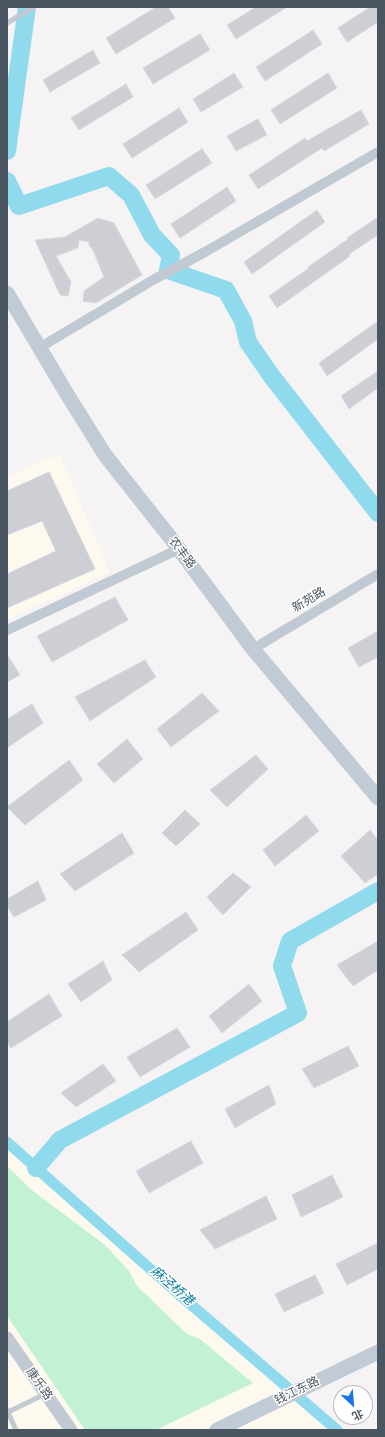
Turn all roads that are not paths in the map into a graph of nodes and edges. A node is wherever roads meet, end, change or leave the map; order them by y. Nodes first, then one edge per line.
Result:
1 (34, 7) edge
2 (7, 23) edge
3 (378, 152) edge
4 (7, 294) edge
5 (39, 348) junction
6 (179, 549) junction
7 (378, 574) edge
8 (7, 630) edge
9 (253, 649) junction
10 (378, 798) edge
11 (7, 1338) edge
12 (378, 1352) edge
13 (46, 1394) junction
14 (7, 1411) edge
15 (16, 1430) edge
16 (71, 1430) edge
17 (217, 1430) edge

1 - 2 lane
3 - 5 street
4 - 5 main road, 农丰路
5 - 6 main road, 农丰路
6 - 8 street
6 - 9 main road, 农丰路
7 - 9 street, 新苑路
9 - 10 main road, 农丰路
11 - 13 street, 康乐路
12 - 17 main road, 钱江东路
13 - 14 lane
13 - 16 street, 康乐路
14 - 15 lane

